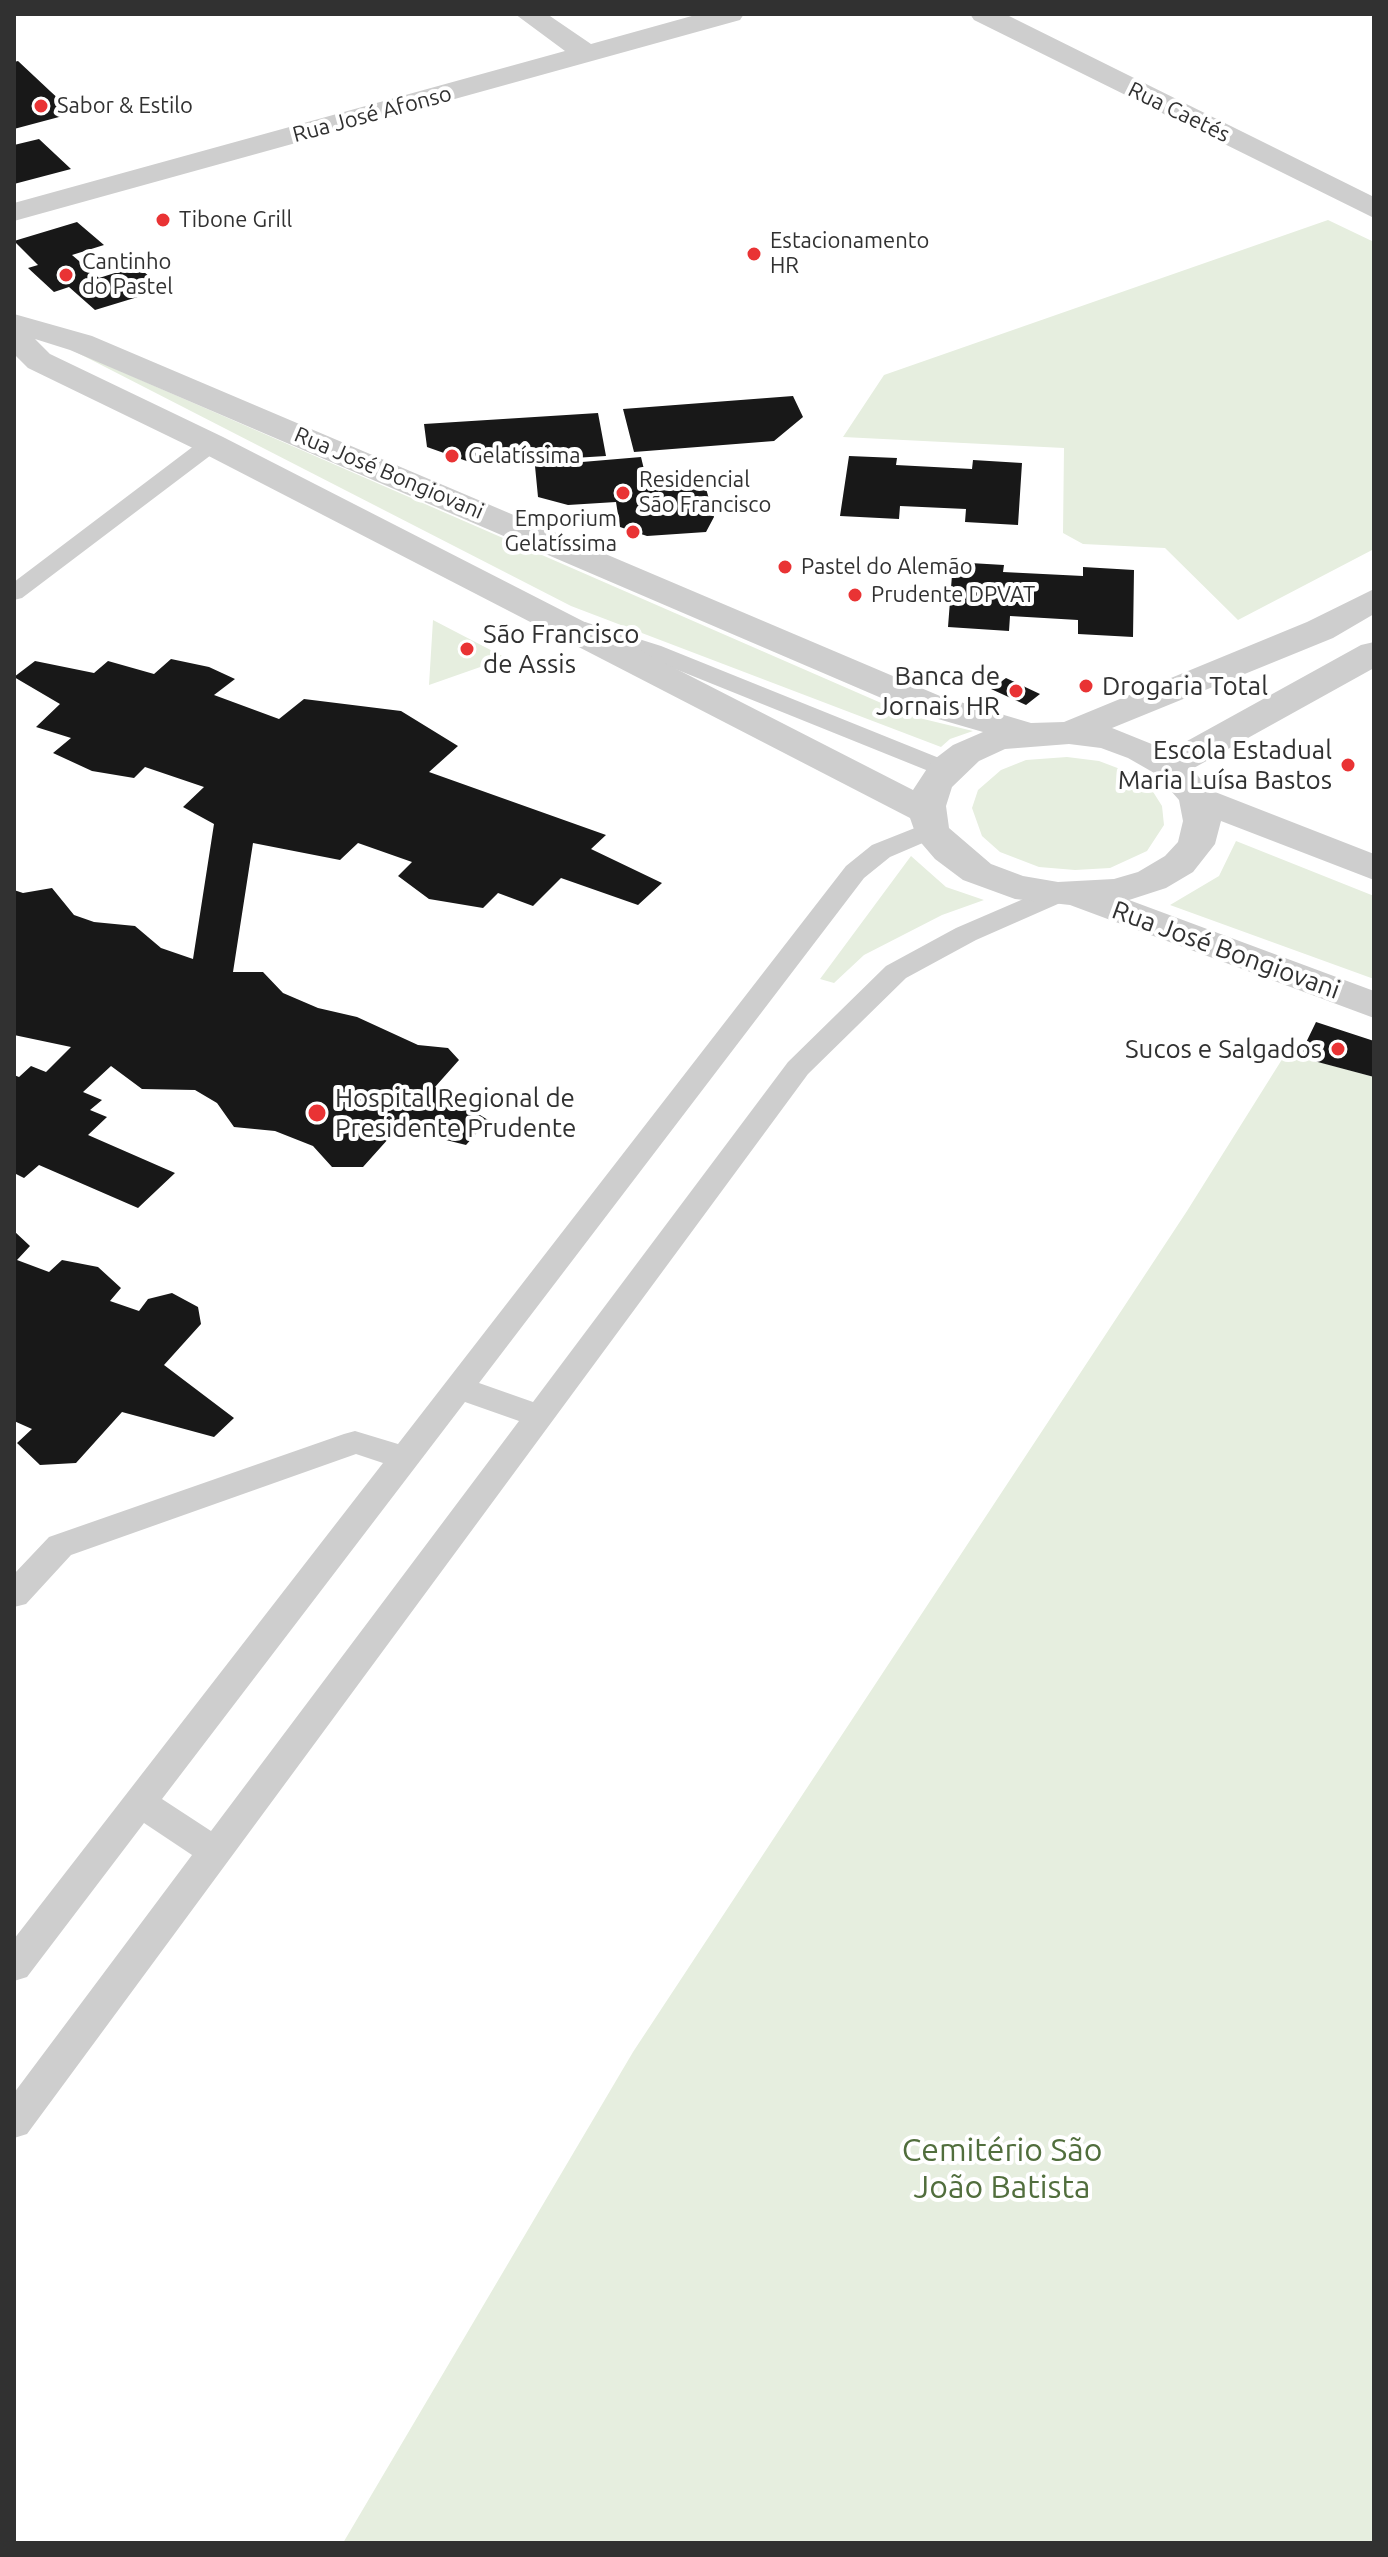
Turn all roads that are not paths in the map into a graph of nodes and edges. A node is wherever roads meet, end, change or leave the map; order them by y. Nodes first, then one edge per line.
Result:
1 (529, 14) edge
2 (730, 14) edge
3 (984, 14) edge
4 (587, 54) junction
5 (1374, 209) edge
6 (14, 212) edge
7 (14, 323) edge
8 (14, 336) edge
9 (211, 444) junction
10 (14, 593) edge
11 (1374, 600) edge
12 (553, 618) junction
13 (1374, 653) edge
14 (1069, 733) junction
15 (1029, 734) junction
16 (1169, 766) junction
17 (945, 769) junction
18 (1197, 798) junction
19 (929, 822) junction
20 (1374, 868) edge
21 (1068, 895) junction
22 (1374, 1005) edge
23 (460, 1388) junction
24 (539, 1416) junction
25 (406, 1458) junction
26 (14, 1595) edge
27 (140, 1803) junction
28 (214, 1851) junction
29 (14, 1966) edge
30 (14, 2122) edge

1 - 4 street
2 - 4 street, Rua José Afonso
3 - 5 street, Rua Caetés
4 - 6 street, Rua José Afonso
7 - 15 street, Rua José Bongiovani
8 - 9 street, Rua José Bongiovani
9 - 10 lane
9 - 12 street, Rua José Bongiovani
11 - 14 street
12 - 17 lane
12 - 19 street, Rua José Bongiovani
13 - 16 street
14 - 15 street
14 - 16 street
15 - 17 street
16 - 18 street
17 - 19 street
18 - 20 street
18 - 21 street
19 - 21 street
19 - 23 lane
21 - 22 street, Rua José Bongiovani
21 - 24 lane
23 - 24 lane
23 - 25 lane
24 - 28 lane
25 - 26 lane
25 - 27 lane
27 - 28 lane
27 - 29 lane
28 - 30 lane

